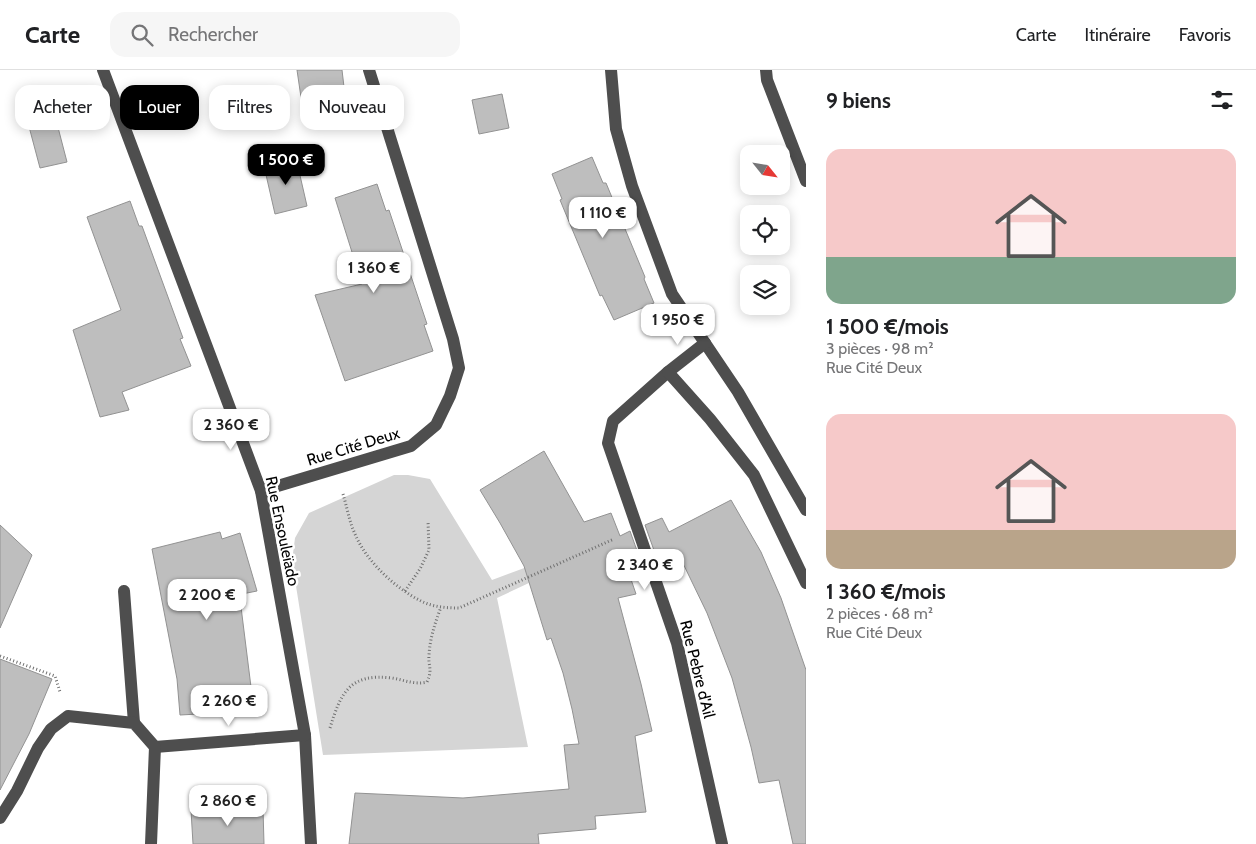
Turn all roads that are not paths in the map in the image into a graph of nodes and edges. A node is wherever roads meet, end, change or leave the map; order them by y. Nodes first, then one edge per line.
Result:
1 (103, 70) edge
2 (369, 70) edge
3 (610, 70) edge
4 (766, 70) edge
5 (806, 181) edge
6 (705, 343) junction
7 (668, 372) junction
8 (261, 491) junction
9 (805, 507) edge
10 (806, 583) edge
11 (124, 590) dead end
12 (134, 723) junction
13 (305, 735) junction
14 (155, 747) junction
15 (0, 818) edge
16 (151, 844) edge
17 (311, 844) edge
18 (722, 844) edge

1 - 8 street, Rue Ensouleïado
2 - 8 street, Rue Cité Deux
3 - 6 street
4 - 5 street
6 - 7 street, Rue Pebre d'Ail
6 - 9 street
7 - 10 street
7 - 18 street, Rue Pebre d'Ail
8 - 13 street, Rue Ensouleïado
11 - 12 street
12 - 14 street
12 - 15 street
13 - 14 street
13 - 17 street, Rue Ensouleïado
14 - 16 street

